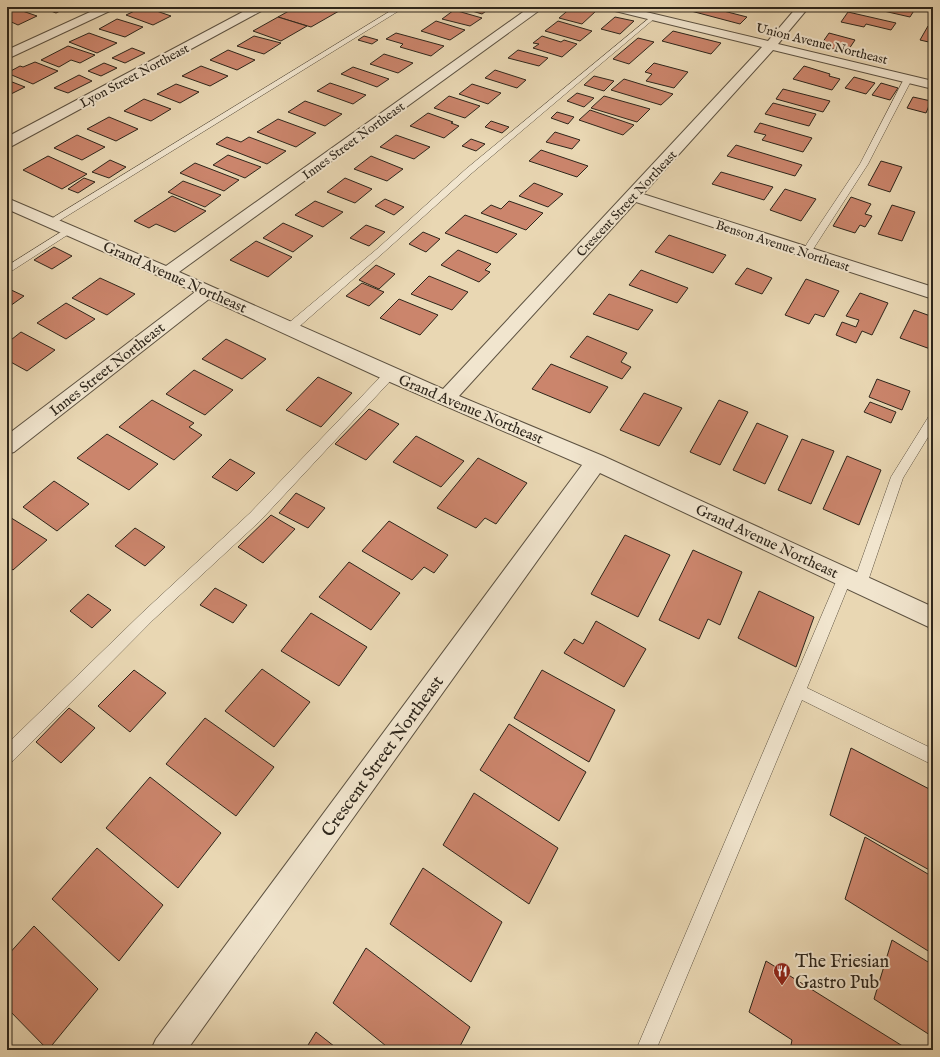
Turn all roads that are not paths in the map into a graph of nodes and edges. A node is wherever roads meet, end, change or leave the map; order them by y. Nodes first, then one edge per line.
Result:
1 (110, 7) edge
2 (262, 7) edge
3 (402, 7) edge
4 (538, 7) edge
5 (611, 7) edge
6 (803, 7) edge
7 (631, 9) edge
8 (653, 17) junction
9 (770, 46) junction
10 (7, 55) edge
11 (908, 79) junction
12 (933, 85) edge
13 (7, 143) edge
14 (633, 196) junction
15 (7, 203) edge
16 (51, 222) junction
17 (69, 230) junction
18 (807, 252) junction
19 (7, 272) edge
20 (167, 273) junction
21 (206, 292) junction
22 (933, 293) edge
23 (289, 329) junction
24 (390, 374) junction
25 (446, 398) junction
26 (933, 419) edge
27 (7, 446) edge
28 (596, 462) junction
29 (852, 580) junction
30 (933, 618) edge
31 (798, 691) junction
32 (7, 755) edge
33 (933, 757) edge
34 (167, 1050) edge
35 (646, 1050) edge

1 - 10 street
2 - 13 street, Lyon Street Northeast
3 - 16 lane
4 - 20 street, Innes Street Northeast
5 - 7 street, Union Avenue Northeast
6 - 9 street, Crescent Street Northeast
7 - 8 street, Union Avenue Northeast
8 - 9 street, Union Avenue Northeast
8 - 23 lane
9 - 11 street, Union Avenue Northeast
9 - 14 street, Crescent Street Northeast
11 - 12 street, Union Avenue Northeast
11 - 18 lane
14 - 18 street, Benson Avenue Northeast
14 - 25 street, Crescent Street Northeast
15 - 16 street, Grand Avenue Northeast
16 - 17 street, Grand Avenue Northeast
17 - 19 lane
17 - 20 street, Grand Avenue Northeast
18 - 22 street, Benson Avenue Northeast
20 - 21 street, Grand Avenue Northeast
21 - 23 street, Grand Avenue Northeast
21 - 27 street, Innes Street Northeast
23 - 24 street, Grand Avenue Northeast
24 - 25 street, Grand Avenue Northeast
24 - 32 lane
25 - 28 street, Grand Avenue Northeast
26 - 29 lane
28 - 29 street, Grand Avenue Northeast
28 - 34 street, Crescent Street Northeast
29 - 30 street, Grand Avenue Northeast
29 - 31 lane
31 - 33 lane
31 - 35 lane

